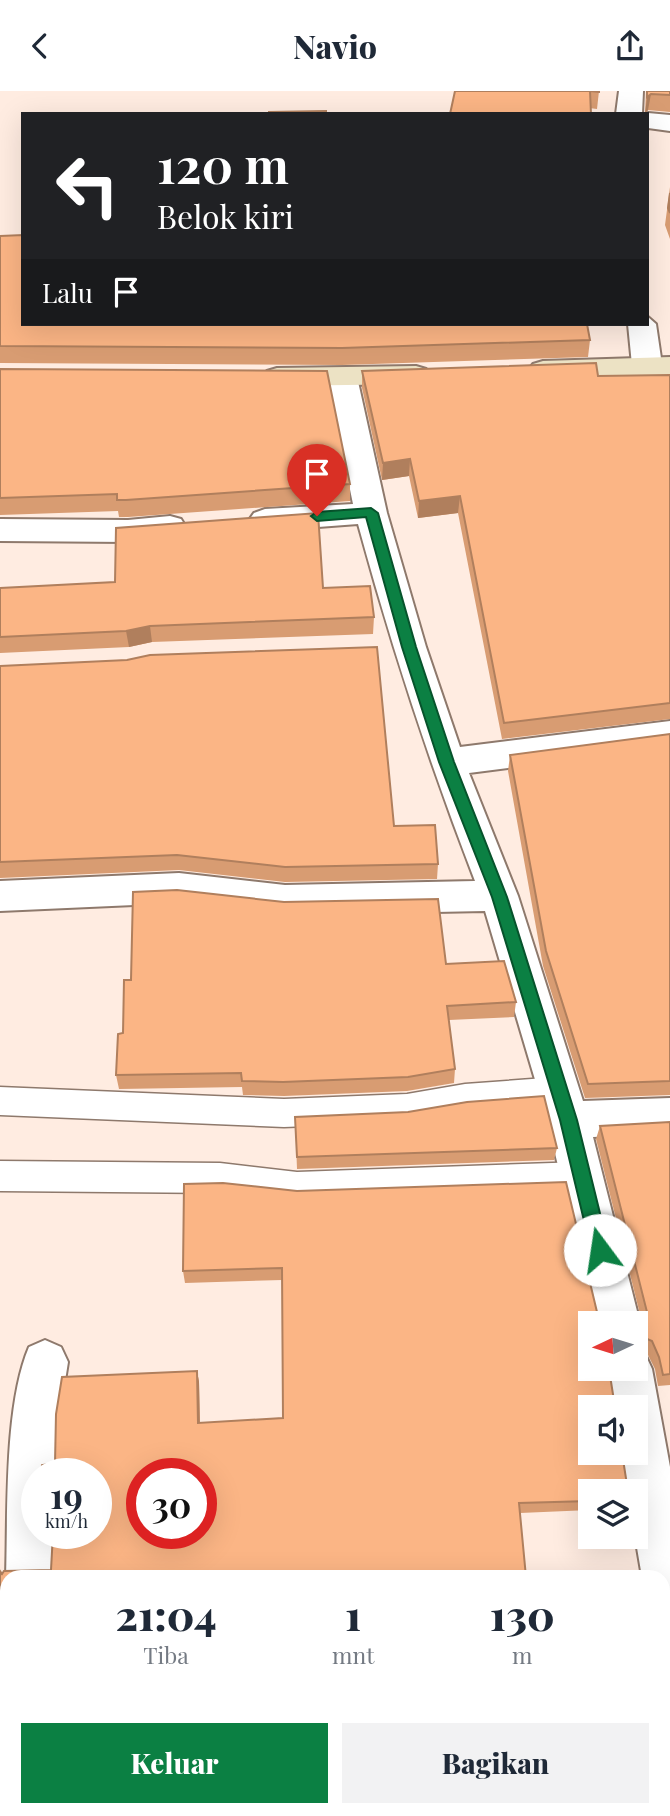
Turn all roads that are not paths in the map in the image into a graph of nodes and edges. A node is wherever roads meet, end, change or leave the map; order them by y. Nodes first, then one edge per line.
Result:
1 (631, 91) edge
2 (629, 112) edge
3 (649, 121) edge
4 (670, 123) edge
5 (643, 326) edge
6 (659, 366) edge
7 (522, 370) edge
8 (439, 374) edge
9 (246, 377) edge
10 (342, 377) junction
11 (371, 513) junction
12 (236, 523) edge
13 (195, 526) edge
14 (0, 530) edge
15 (670, 734) edge
16 (447, 762) junction
17 (0, 896) edge
18 (499, 897) junction
19 (0, 1101) edge
20 (564, 1106) junction
21 (670, 1115) edge
22 (0, 1176) edge
23 (582, 1177) junction
24 (615, 1311) edge
25 (45, 1362) dead end
26 (631, 1381) edge
27 (30, 1570) edge
28 (665, 1570) edge

1 - 2 street
3 - 4 street
5 - 6 street
6 - 7 main road
8 - 10 main road
9 - 10 main road
10 - 11 street
11 - 12 street
11 - 16 street
13 - 14 street
15 - 16 street
16 - 18 street
17 - 18 street
18 - 20 street
19 - 20 lane
20 - 21 street
20 - 23 street
22 - 23 lane
23 - 24 street
25 - 27 street
26 - 28 street

